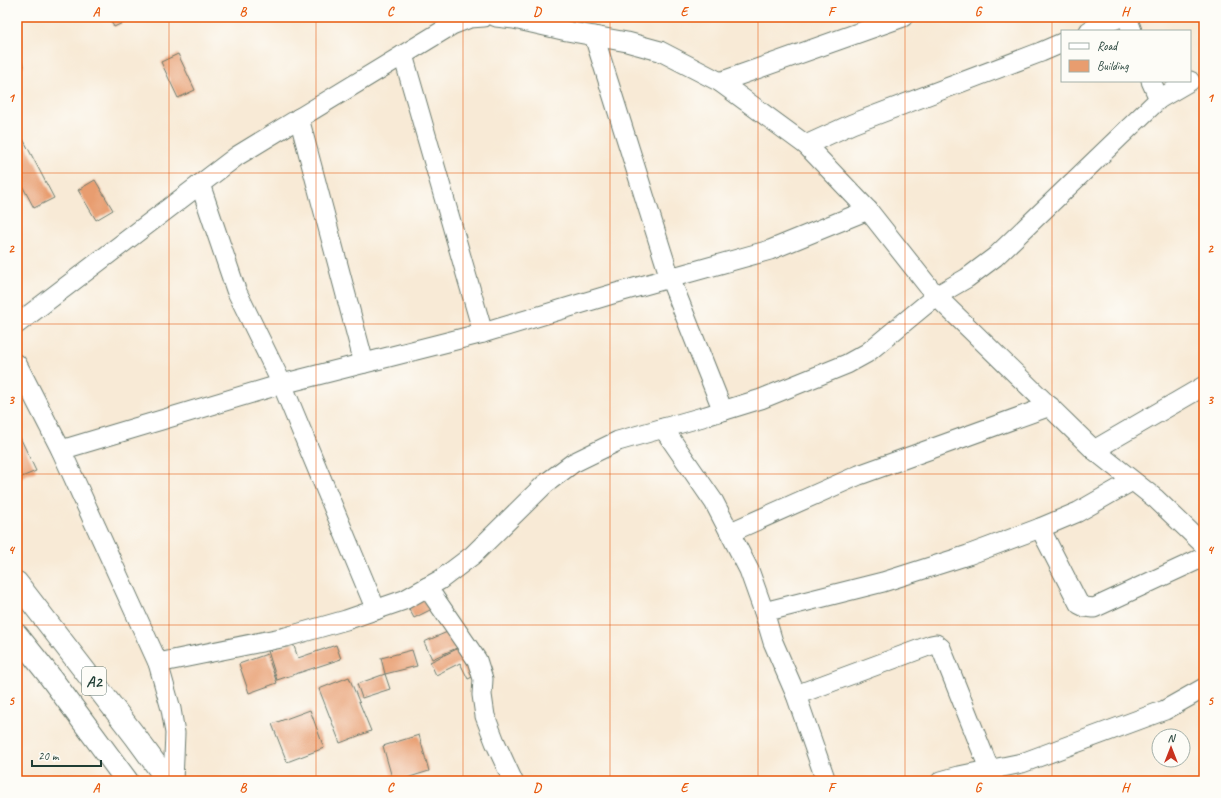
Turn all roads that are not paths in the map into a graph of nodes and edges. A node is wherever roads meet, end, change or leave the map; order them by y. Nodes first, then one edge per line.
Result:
1 (484, 17) edge
2 (496, 17) edge
3 (903, 17) edge
4 (1120, 17) edge
5 (1127, 17) edge
6 (1091, 30) edge
7 (1132, 30) edge
8 (594, 36) junction
9 (1061, 43) edge
10 (403, 55) junction
11 (1204, 74) edge
12 (1191, 80) edge
13 (720, 82) junction
14 (1152, 82) edge
15 (1188, 82) edge
16 (1159, 99) junction
17 (299, 118) junction
18 (806, 145) junction
19 (200, 184) junction
20 (868, 210) junction
21 (670, 278) junction
22 (936, 296) junction
23 (17, 324) edge
24 (483, 333) junction
25 (364, 363) junction
26 (17, 364) edge
27 (282, 384) junction
28 (1204, 386) edge
29 (1050, 406) junction
30 (723, 411) junction
31 (663, 428) junction
32 (61, 450) junction
33 (1094, 450) junction
34 (1132, 481) junction
35 (1040, 528) junction
36 (730, 532) junction
37 (1204, 544) edge
38 (1204, 557) edge
39 (17, 583) edge
40 (427, 587) junction
41 (376, 610) junction
42 (764, 612) junction
43 (17, 635) edge
44 (158, 663) junction
45 (1204, 688) edge
46 (796, 694) junction
47 (992, 776) edge
48 (127, 781) edge
49 (168, 781) edge
50 (173, 781) edge
51 (513, 781) edge
52 (826, 781) edge
53 (941, 781) edge

1 - 10 street
2 - 8 street
3 - 13 street
4 - 6 street
5 - 7 street
8 - 13 street
8 - 21 street
9 - 18 street
10 - 17 street
10 - 24 street
11 - 12 street
13 - 18 street
14 - 16 street
15 - 16 street
16 - 22 street
17 - 19 street
17 - 25 street
18 - 20 street
19 - 23 street
19 - 27 street
20 - 21 street
20 - 22 street
21 - 24 street
21 - 30 street
22 - 29 street
22 - 30 street
24 - 25 street
25 - 27 street
26 - 32 street
27 - 32 street
27 - 41 street
28 - 33 street
29 - 33 street
29 - 36 street
30 - 31 street
31 - 36 street
31 - 40 street
32 - 44 street
33 - 34 street
34 - 35 street
34 - 37 street
35 - 38 street
35 - 42 street
36 - 42 street
39 - 49 highway, A2
40 - 41 street
40 - 51 street
41 - 44 street
42 - 46 street
43 - 48 highway, A2
44 - 50 street
45 - 47 street
46 - 47 street
46 - 52 street
47 - 53 street

